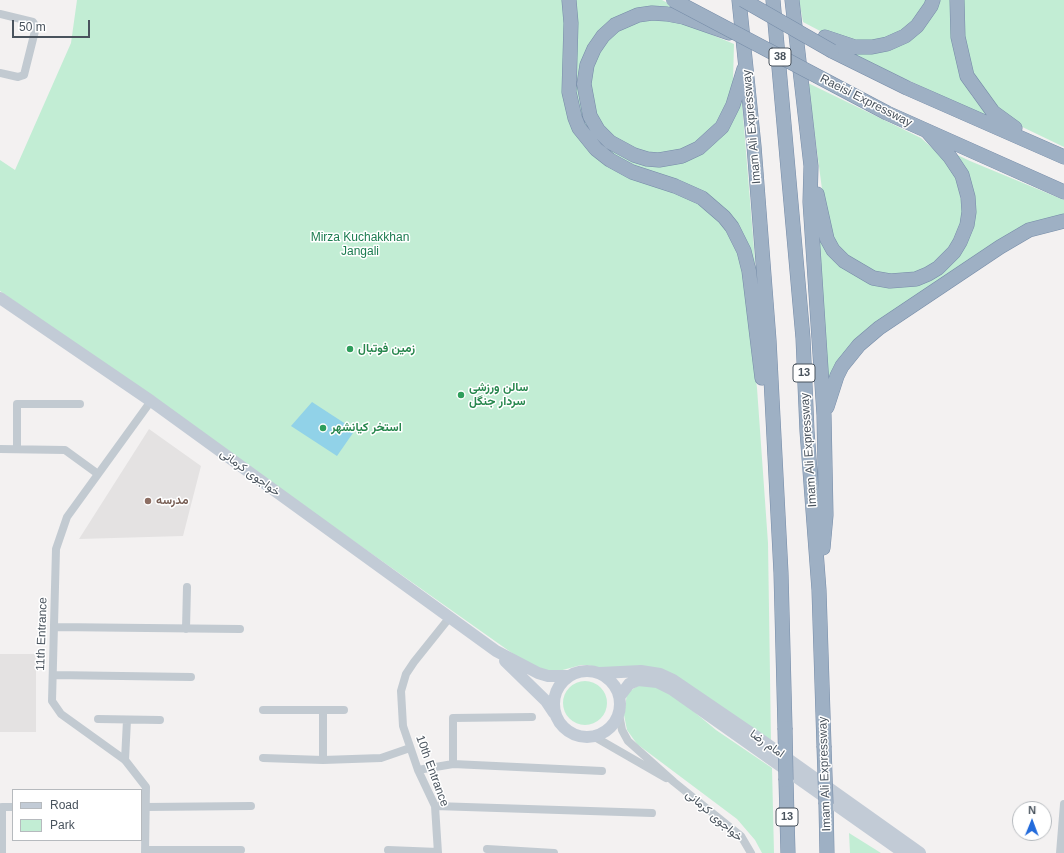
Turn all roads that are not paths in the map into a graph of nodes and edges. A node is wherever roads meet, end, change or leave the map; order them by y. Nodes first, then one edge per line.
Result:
1 (569, 0) edge
2 (673, 0) edge
3 (738, 0) edge
4 (743, 0) edge
5 (773, 0) edge
6 (792, 0) edge
7 (933, 0) edge
8 (957, 0) edge
9 (0, 14) edge
10 (789, 25) junction
11 (737, 34) junction
12 (746, 63) junction
13 (0, 73) edge
14 (927, 131) junction
15 (1031, 142) junction
16 (1064, 156) edge
17 (811, 166) junction
18 (1064, 192) edge
19 (1064, 221) edge
20 (0, 298) edge
21 (151, 401) junction
22 (80, 404) dead end
23 (824, 415) junction
24 (772, 418) junction
25 (0, 449) edge
26 (17, 449) junction
27 (98, 474) junction
28 (187, 587) dead end
29 (819, 590) junction
30 (450, 617) junction
31 (54, 627) junction
32 (186, 629) junction
33 (240, 630) dead end
34 (496, 652) junction
35 (600, 673) junction
36 (53, 675) junction
37 (568, 676) junction
38 (191, 677) dead end
39 (620, 696) junction
40 (263, 710) dead end
41 (323, 710) junction
42 (344, 710) dead end
43 (619, 714) junction
44 (555, 715) junction
45 (532, 717) dead end
46 (98, 719) dead end
47 (127, 720) junction
48 (160, 720) dead end
49 (593, 736) junction
50 (410, 748) junction
51 (263, 758) dead end
52 (125, 760) junction
53 (323, 760) junction
54 (453, 764) junction
55 (418, 770) junction
56 (602, 771) dead end
57 (674, 782) junction
58 (1064, 804) edge
59 (12, 806) edge
60 (250, 806) dead end
61 (435, 806) junction
62 (146, 807) junction
63 (652, 813) dead end
64 (487, 849) dead end
65 (241, 850) dead end
66 (388, 850) dead end
67 (145, 852) edge
68 (438, 852) edge
69 (2, 853) edge
70 (554, 853) edge
71 (751, 853) edge
72 (788, 853) edge
73 (827, 853) edge
74 (904, 853) edge
75 (920, 853) edge
76 (1060, 853) edge

1 - 24 highway
2 - 11 highway, Raeisi Expressway / 38, bridge
3 - 12 highway, Imam Ali Expressway / 13
4 - 10 highway, bridge
5 - 29 highway, Imam Ali Expressway / 13
6 - 17 highway
7 - 10 highway, bridge
8 - 15 highway
9 - 13 street
10 - 15 highway, bridge
11 - 12 highway
11 - 14 highway, Raeisi Expressway / 38, bridge
12 - 24 highway, Imam Ali Expressway / 13
14 - 17 highway
14 - 18 highway, Raeisi Expressway / 38
15 - 16 highway
17 - 23 highway
19 - 23 highway
20 - 21 main road, خواجوی کرمانی
21 - 27 street, 11th Entrance
21 - 30 main road, خواجوی کرمانی
22 - 26 street
23 - 29 highway
24 - 72 highway, Imam Ali Expressway / 13, bridge
25 - 26 street
26 - 27 street
27 - 31 street, 11th Entrance
28 - 32 street
29 - 73 highway, Imam Ali Expressway / 13, bridge
30 - 34 main road, خواجوی کرمانی
30 - 50 street, 10th Entrance
31 - 32 street
31 - 36 street, 11th Entrance
32 - 33 street
34 - 37 main road
34 - 44 main road
35 - 37 main road
35 - 39 main road
35 - 75 main road, امام رضا
36 - 38 street
36 - 52 street, 11th Entrance
37 - 44 main road
39 - 43 main road
39 - 74 main road, امام رضا
40 - 41 street
41 - 42 street
41 - 53 street
43 - 49 main road
43 - 57 street
44 - 49 main road
45 - 54 street
46 - 47 street
47 - 48 street
47 - 52 street
49 - 57 street
50 - 53 street
50 - 55 street, 10th Entrance
51 - 53 street
52 - 62 street, 11th Entrance
54 - 55 street
54 - 56 street
55 - 61 street, 10th Entrance
57 - 71 street, خواجوی کرمانی
58 - 76 street
59 - 69 street
60 - 62 street
61 - 63 street
61 - 68 street, 10th Entrance
62 - 67 street, 11th Entrance
64 - 70 street
65 - 67 street
66 - 68 street

